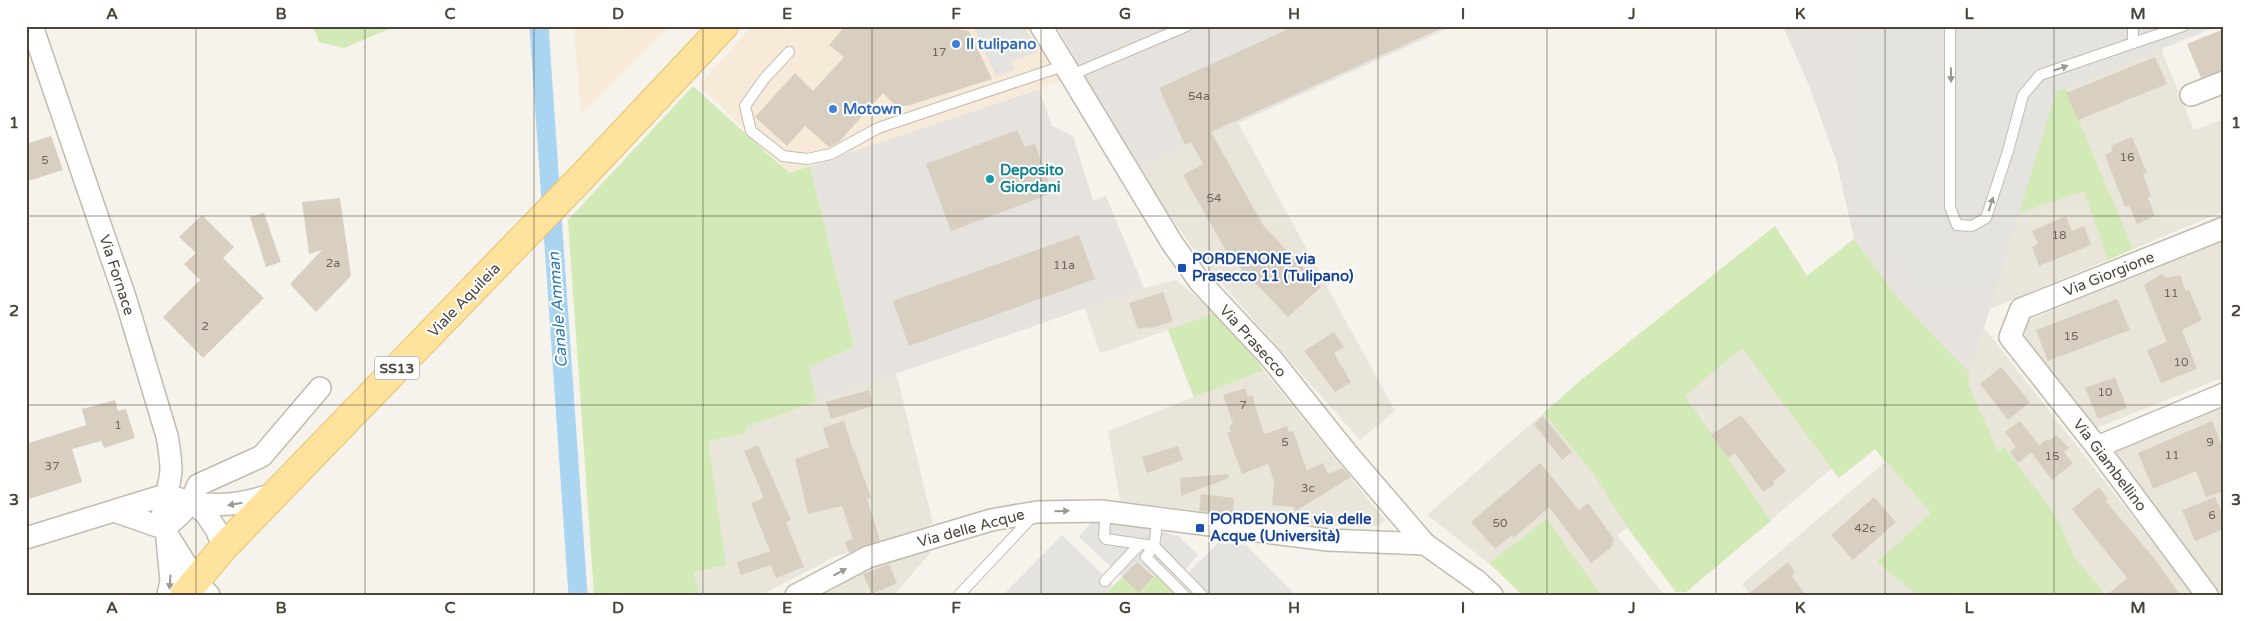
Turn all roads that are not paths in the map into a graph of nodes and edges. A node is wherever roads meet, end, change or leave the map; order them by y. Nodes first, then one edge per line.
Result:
1 (32, 26) edge
2 (724, 26) edge
3 (1041, 26) edge
4 (1187, 26) edge
5 (1950, 26) edge
6 (2133, 26) edge
7 (2183, 26) edge
8 (2133, 43) junction
9 (789, 52) dead end
10 (1066, 71) junction
11 (2224, 82) edge
12 (2191, 95) dead end
13 (2224, 228) edge
14 (2010, 336) joint
15 (320, 388) dead end
16 (2224, 394) edge
17 (2098, 447) junction
18 (170, 449) junction
19 (277, 492) junction
20 (165, 495) junction
21 (192, 502) junction
22 (1103, 511) junction
23 (117, 512) junction
24 (1037, 512) junction
25 (1158, 518) junction
26 (165, 531) junction
27 (26, 538) edge
28 (1140, 544) junction
29 (1425, 544) junction
30 (1154, 546) junction
31 (223, 548) junction
32 (1104, 581) dead end
33 (197, 590) edge
34 (168, 595) edge
35 (796, 595) edge
36 (959, 595) edge
37 (1184, 595) edge
38 (1202, 595) edge
39 (1492, 595) edge
40 (2207, 595) edge

1 - 18 street, Via Fornace
2 - 19 main road, Viale Aquileia / SS13
3 - 10 street, Via Prasecco
4 - 10 lane
5 -> 8 lane
6 - 8 lane
7 - 8 lane
9 - 10 lane
10 - 29 street, Via Prasecco
11 - 12 street
13 - 14 street, Via Giorgione
14 - 17 street, Via Giambellino
15 - 21 street
16 - 17 street
17 - 40 street, Via Giambellino
18 - 20 street, Via Fornace
18 - 21 street
19 -> 21 street
19 - 31 main road, Viale Aquileia / SS13
20 - 21 street
20 - 23 street
20 - 26 street, Via Fornace
21 - 26 street
21 - 31 street
24 -> 22 street, Via delle Acque
22 - 25 street, Via delle Acque
22 - 28 lane
23 - 26 street
23 - 27 street
35 -> 24 street, Via delle Acque
24 - 36 lane
25 - 29 street, Via delle Acque
25 - 30 lane
26 - 33 street
26 -> 34 street, Via Fornace
28 - 30 lane
28 - 32 lane
29 - 39 street, Via Prasecco
30 - 37 lane
30 - 38 lane
31 - 33 main road, Viale Aquileia / SS13

